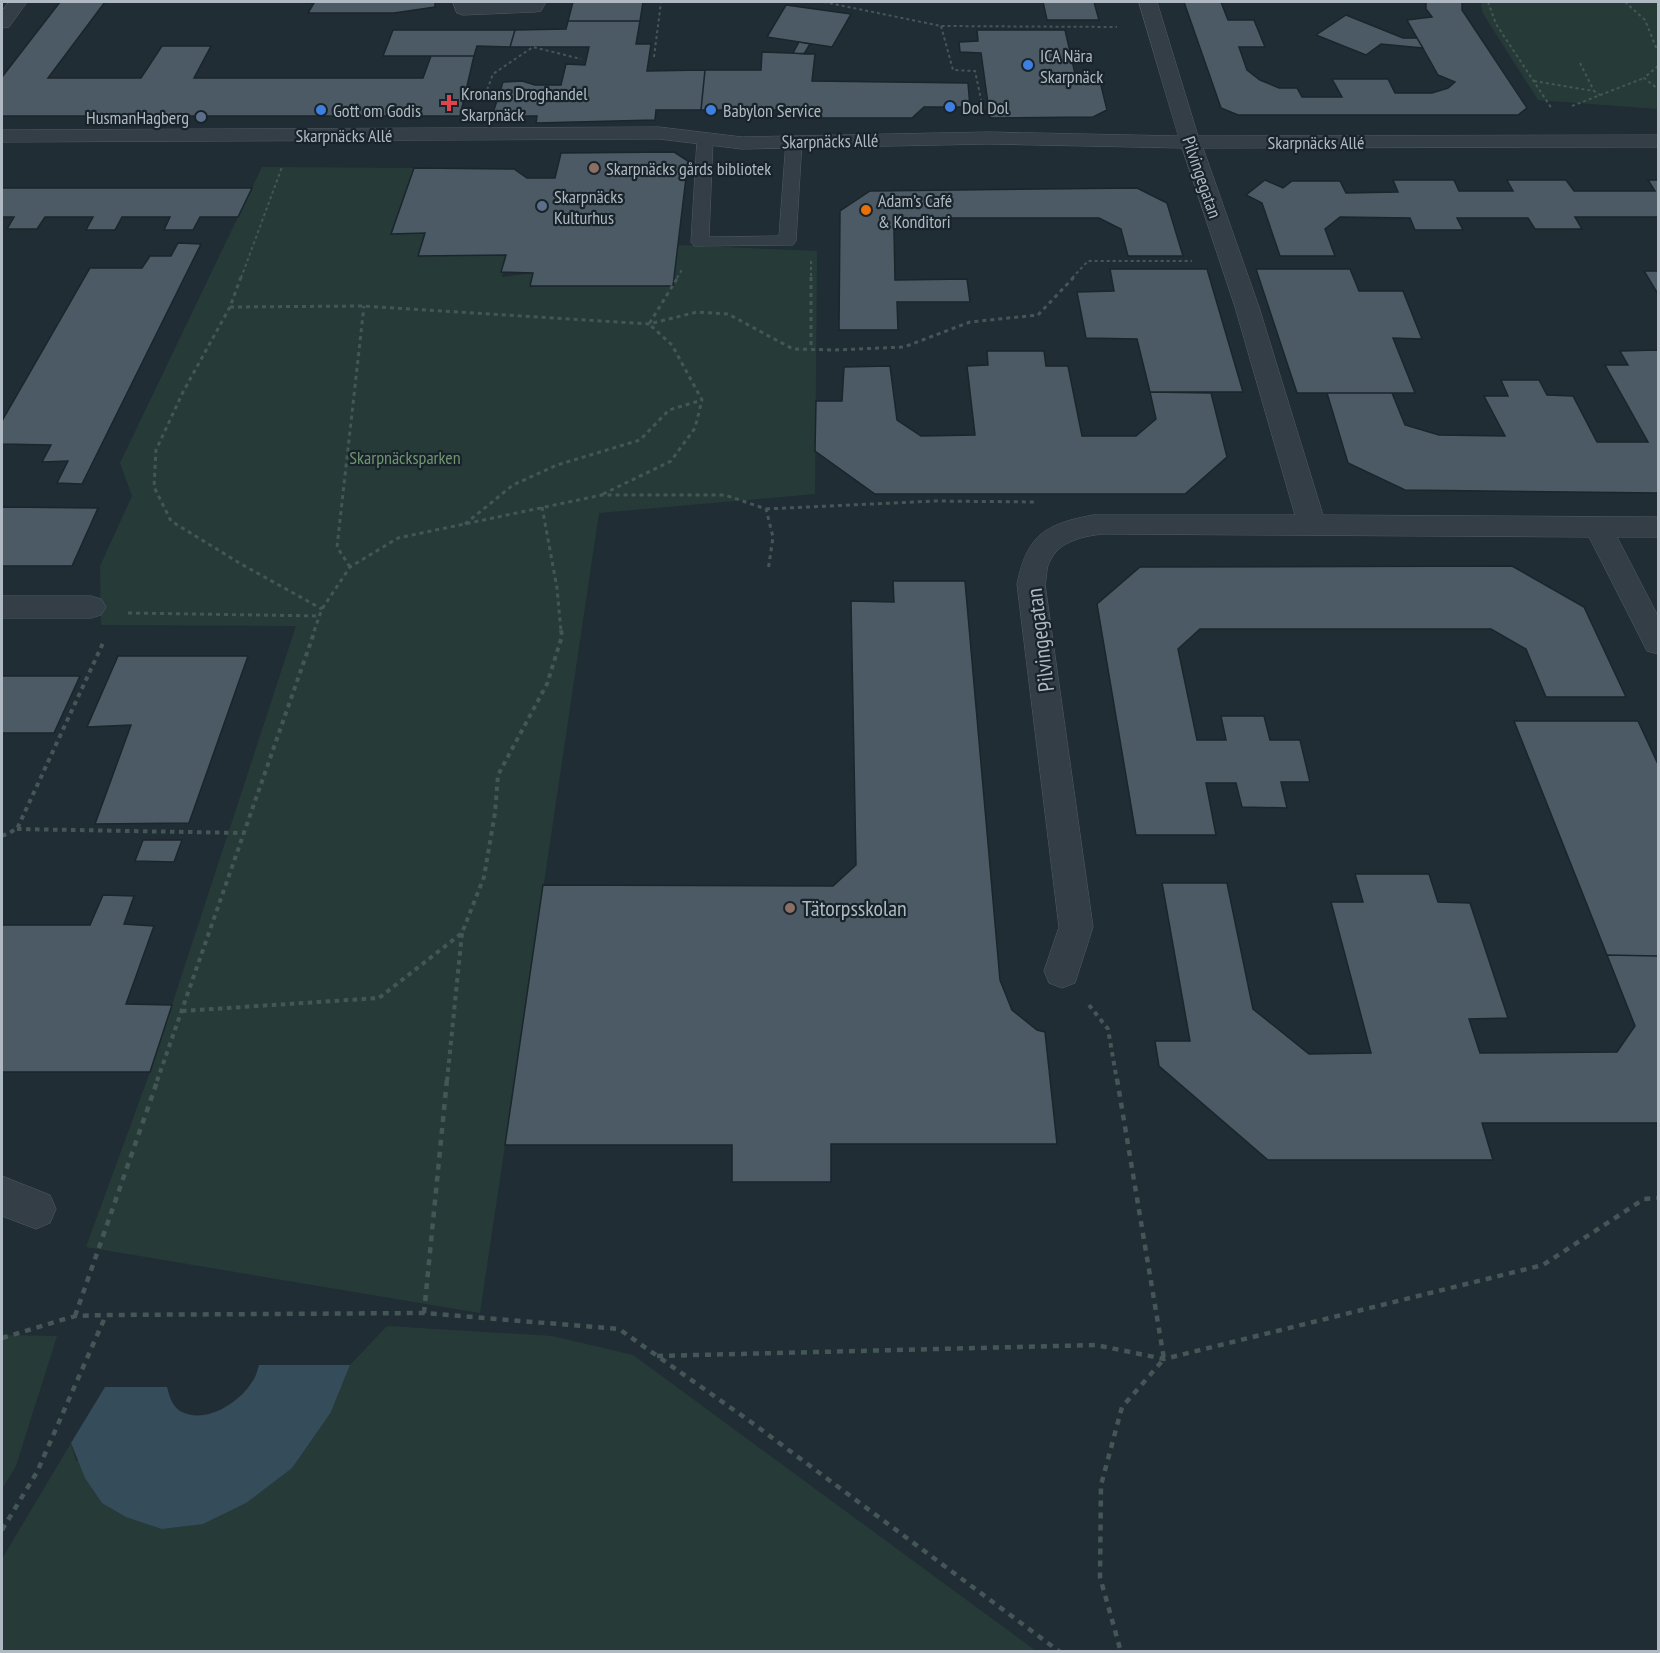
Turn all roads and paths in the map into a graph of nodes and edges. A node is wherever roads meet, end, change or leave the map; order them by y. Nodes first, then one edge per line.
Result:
1 (18, 2) edge
2 (462, 2) edge
3 (537, 2) edge
4 (661, 2) edge
5 (824, 2) edge
6 (1148, 2) edge
7 (1488, 2) edge
8 (1625, 2) edge
9 (2, 23) edge
10 (941, 26) junction
11 (1156, 28) junction
12 (1659, 52) edge
13 (654, 57) dead end
14 (581, 59) dead end
15 (1580, 63) dead end
16 (1659, 66) edge
17 (1644, 78) junction
18 (1534, 81) junction
19 (1659, 89) edge
20 (1594, 91) junction
21 (1601, 95) junction
22 (1564, 109) dead end
23 (1554, 112) dead end
24 (294, 135) junction
25 (470, 135) junction
26 (2, 136) edge
27 (988, 138) junction
28 (705, 140) junction
29 (794, 141) junction
30 (1659, 141) edge
31 (1190, 142) junction
32 (699, 242) junction
33 (811, 255) dead end
34 (1197, 261) dead end
35 (364, 306) junction
36 (230, 307) junction
37 (649, 324) junction
38 (811, 350) junction
39 (702, 400) junction
40 (602, 495) junction
41 (542, 507) junction
42 (464, 524) junction
43 (1312, 525) junction
44 (1599, 527) junction
45 (1659, 527) edge
46 (350, 567) junction
47 (768, 571) dead end
48 (2, 607) edge
49 (91, 607) junction
50 (322, 609) junction
51 (320, 616) junction
52 (1659, 643) edge
53 (17, 829) junction
54 (244, 833) junction
55 (2, 836) edge
56 (462, 933) junction
57 (1062, 971) joint
58 (182, 1011) junction
59 (1659, 1198) edge
60 (424, 1313) junction
61 (106, 1315) junction
62 (75, 1316) junction
63 (2, 1338) edge
64 (656, 1356) junction
65 (1164, 1359) junction
66 (2, 1530) edge
67 (1060, 1652) edge
68 (1120, 1652) edge

1 - 9 street
2 - 3 street
4 - 13 path
5 - 10 path
6 - 11 street, Pilvingegatan
7 - 18 path
8 - 12 path
10 - 11 path
10 - 27 path
11 - 31 street, Pilvingegatan
14 - 25 path
15 - 20 path
16 - 17 path
17 - 19 path
17 - 21 path
18 - 20 path
18 - 23 path
20 - 21 path
21 - 22 path
24 - 25 street, Skarpnäcks Allé
24 - 26 street, Skarpnäcks Allé
24 - 36 path
25 - 28 street, Skarpnäcks Allé
27 - 29 street, Skarpnäcks Allé
27 - 31 street, Skarpnäcks Allé
28 - 29 street, Skarpnäcks Allé
28 - 32 lane
29 - 32 lane
30 - 31 street, Skarpnäcks Allé
31 - 43 street, Pilvingegatan
32 - 37 path
33 - 38 path
34 - 38 path
35 - 36 path
35 - 37 path
35 - 46 path
36 - 50 path
37 - 38 path
37 - 39 path
39 - 40 path
39 - 42 path
40 - 41 path
40 - 47 path
41 - 42 path
41 - 56 path
42 - 46 path
43 - 44 street, Pilvingegatan
43 - 57 street, Pilvingegatan
44 - 45 street, Pilvingegatan
44 - 52 street
46 - 50 path
48 - 49 street
49 - 51 path
49 - 53 path
50 - 51 path
51 - 54 path
53 - 54 path
53 - 55 path
54 - 58 path
56 - 58 path
56 - 60 path
57 - 65 path
58 - 62 path
59 - 65 path
60 - 61 path
60 - 64 path
61 - 62 path
61 - 66 path
62 - 63 path
64 - 65 path
64 - 67 path
65 - 68 path

